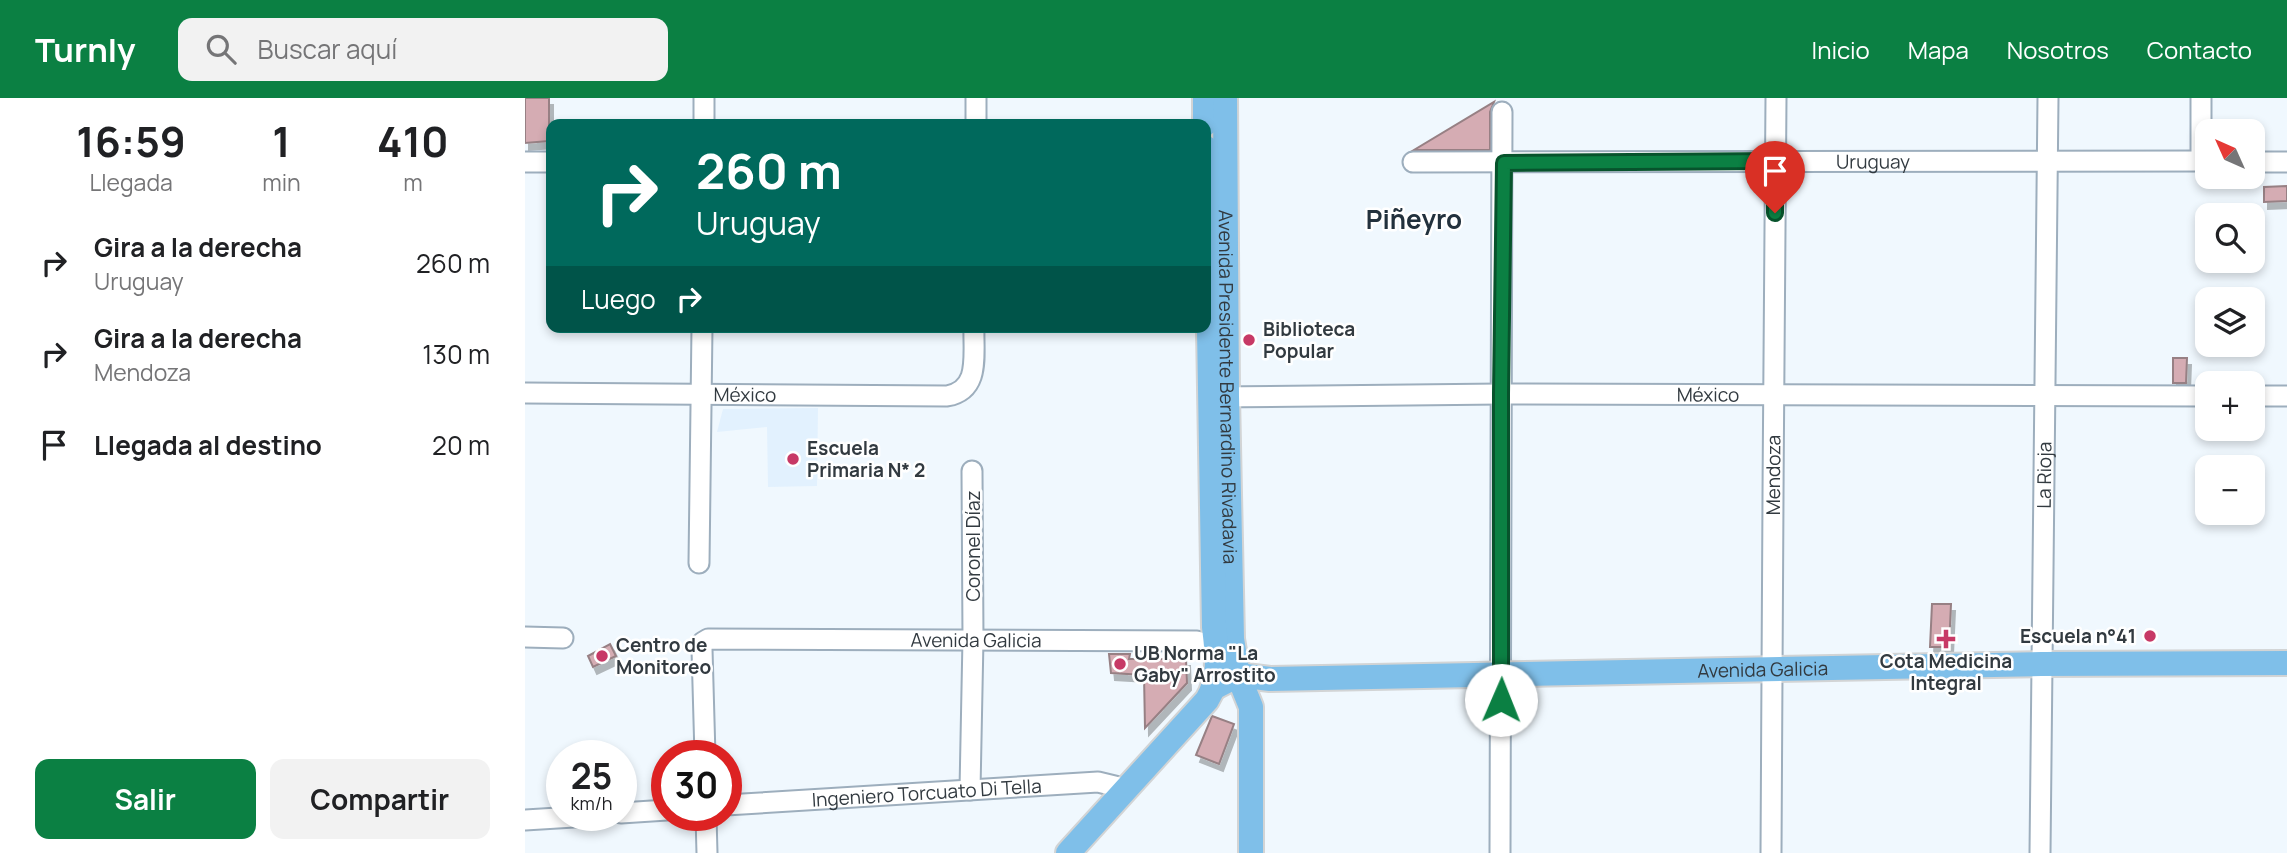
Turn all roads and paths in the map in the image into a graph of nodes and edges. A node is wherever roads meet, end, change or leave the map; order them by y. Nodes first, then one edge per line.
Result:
1 (704, 98) edge
2 (976, 98) edge
3 (1205, 98) edge
4 (1225, 98) edge
5 (1776, 98) edge
6 (2047, 98) edge
7 (2201, 98) edge
8 (1503, 112) dead end
9 (704, 119) edge
10 (976, 119) edge
11 (1205, 119) edge
12 (2202, 119) edge
13 (1775, 161) junction
14 (2195, 161) edge
15 (525, 162) edge
16 (546, 162) edge
17 (1413, 162) dead end
18 (2047, 162) junction
19 (2265, 162) edge
20 (2287, 162) edge
21 (1504, 163) junction
22 (1212, 164) edge
23 (702, 333) edge
24 (974, 333) edge
25 (525, 393) edge
26 (1501, 394) junction
27 (701, 395) junction
28 (1772, 395) junction
29 (1218, 396) junction
30 (2045, 396) junction
31 (2195, 396) edge
32 (2265, 396) edge
33 (2287, 396) edge
34 (972, 471) dead end
35 (699, 563) dead end
36 (525, 637) edge
37 (563, 638) dead end
38 (973, 639) junction
39 (1217, 651) junction
40 (2287, 663) edge
41 (2041, 664) junction
42 (1773, 669) junction
43 (1501, 674) junction
44 (1238, 675) junction
45 (1215, 687) junction
46 (705, 740) edge
47 (1127, 789) junction
48 (970, 790) junction
49 (742, 805) edge
50 (546, 819) edge
51 (525, 820) edge
52 (707, 831) edge
53 (708, 853) edge
54 (1068, 853) edge
55 (1251, 853) edge
56 (1500, 853) edge
57 (1771, 853) edge
58 (2041, 853) edge

1 - 9 street
2 - 10 street
3 - 11 main road
4 - 22 main road, Avenida Presidente Bernardino Rivadavia
5 - 13 street, Mendoza
6 - 18 street, La Rioja
7 - 12 street
8 - 21 street
13 - 18 street, Uruguay
13 - 21 street, Uruguay
13 - 28 street, Mendoza
14 - 18 street, Uruguay
15 - 16 street
17 - 21 street, Uruguay
18 - 30 street, La Rioja
19 - 20 street
21 - 26 street
22 - 29 main road, Avenida Presidente Bernardino Rivadavia
23 - 27 street
24 - 27 street, México
25 - 27 street, México
26 - 28 street, México
26 - 29 street, México
26 - 43 street
27 - 35 street
28 - 30 street, México
28 - 42 street, Mendoza
29 - 39 main road, Avenida Presidente Bernardino Rivadavia
29 - 44 main road, Avenida Presidente Bernardino Rivadavia
30 - 31 street, México
30 - 41 street, La Rioja
32 - 33 street
34 - 38 street, Coronel Díaz
36 - 37 street
38 - 39 street, Avenida Galicia
38 - 46 street, Avenida Galicia
38 - 48 street, Coronel Díaz
39 - 44 street
39 - 45 main road, Avenida Presidente Bernardino Rivadavia
40 - 41 main road, Avenida Galicia
41 - 42 main road, Avenida Galicia
41 - 58 street, La Rioja
42 - 43 main road, Avenida Galicia
42 - 57 street, Mendoza
43 - 44 main road, Avenida Galicia
43 - 56 street
44 - 45 main road
44 - 55 main road, Avenida Presidente Bernardino Rivadavia
45 - 47 main road
47 - 48 street, Ingeniero Torcuato Di Tella
47 - 54 main road
48 - 49 street, Ingeniero Torcuato Di Tella
50 - 51 street
52 - 53 street

